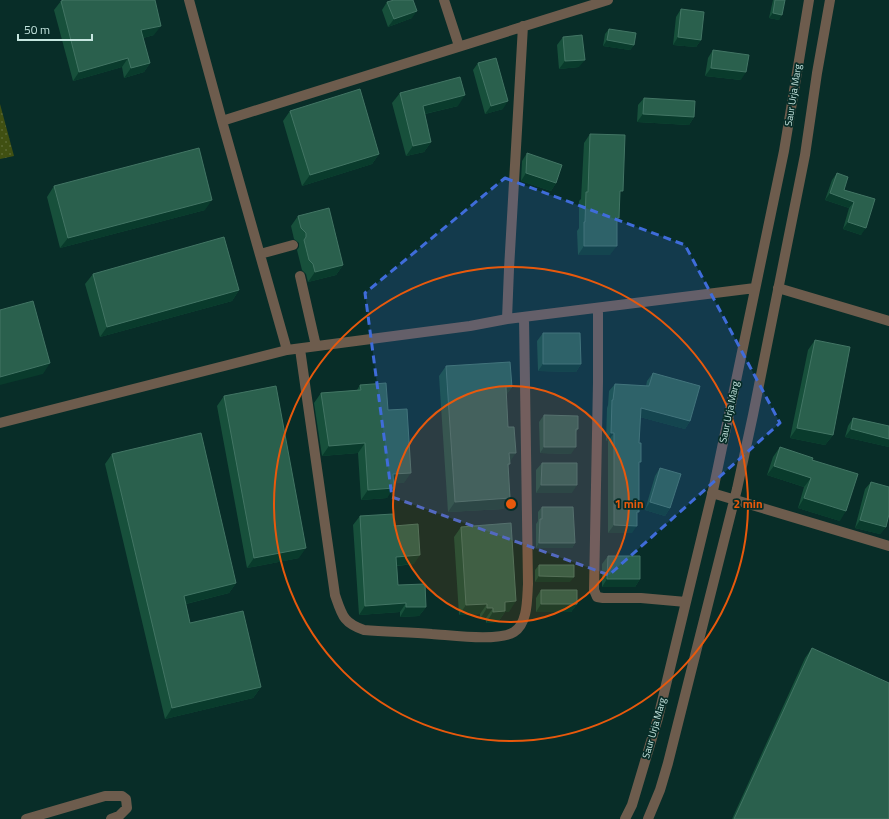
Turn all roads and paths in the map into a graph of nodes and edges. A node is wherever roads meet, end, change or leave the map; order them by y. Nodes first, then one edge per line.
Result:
1 (190, 0) edge
2 (444, 0) edge
3 (608, 0) edge
4 (809, 0) edge
5 (830, 0) edge
6 (523, 26) junction
7 (459, 46) junction
8 (222, 121) junction
9 (293, 245) dead end
10 (260, 254) junction
11 (300, 276) dead end
12 (755, 288) junction
13 (778, 288) junction
14 (598, 308) junction
15 (524, 317) junction
16 (507, 319) junction
17 (889, 321) edge
18 (316, 346) junction
19 (300, 349) junction
20 (287, 350) junction
21 (0, 423) edge
22 (712, 494) junction
23 (734, 500) junction
24 (889, 546) edge
25 (686, 602) junction
26 (26, 819) edge
27 (111, 819) edge
28 (625, 819) edge
29 (648, 819) edge

1 - 8 street
2 - 7 street
3 - 6 street
4 - 12 street, Saur Urja Marg
5 - 13 street, Saur Urja Marg
6 - 7 street
6 - 16 street
7 - 8 street
8 - 10 street
9 - 10 street
10 - 20 street
11 - 18 street
12 - 14 street
12 - 22 street, Saur Urja Marg
13 - 17 street
13 - 23 street, Saur Urja Marg
14 - 15 street
14 - 25 street
15 - 16 street
15 - 19 street
16 - 18 street
18 - 19 street
19 - 20 street
20 - 21 street
22 - 23 street
22 - 25 street, Saur Urja Marg
23 - 24 street
23 - 29 street, Saur Urja Marg
25 - 28 street, Saur Urja Marg
26 - 27 street

